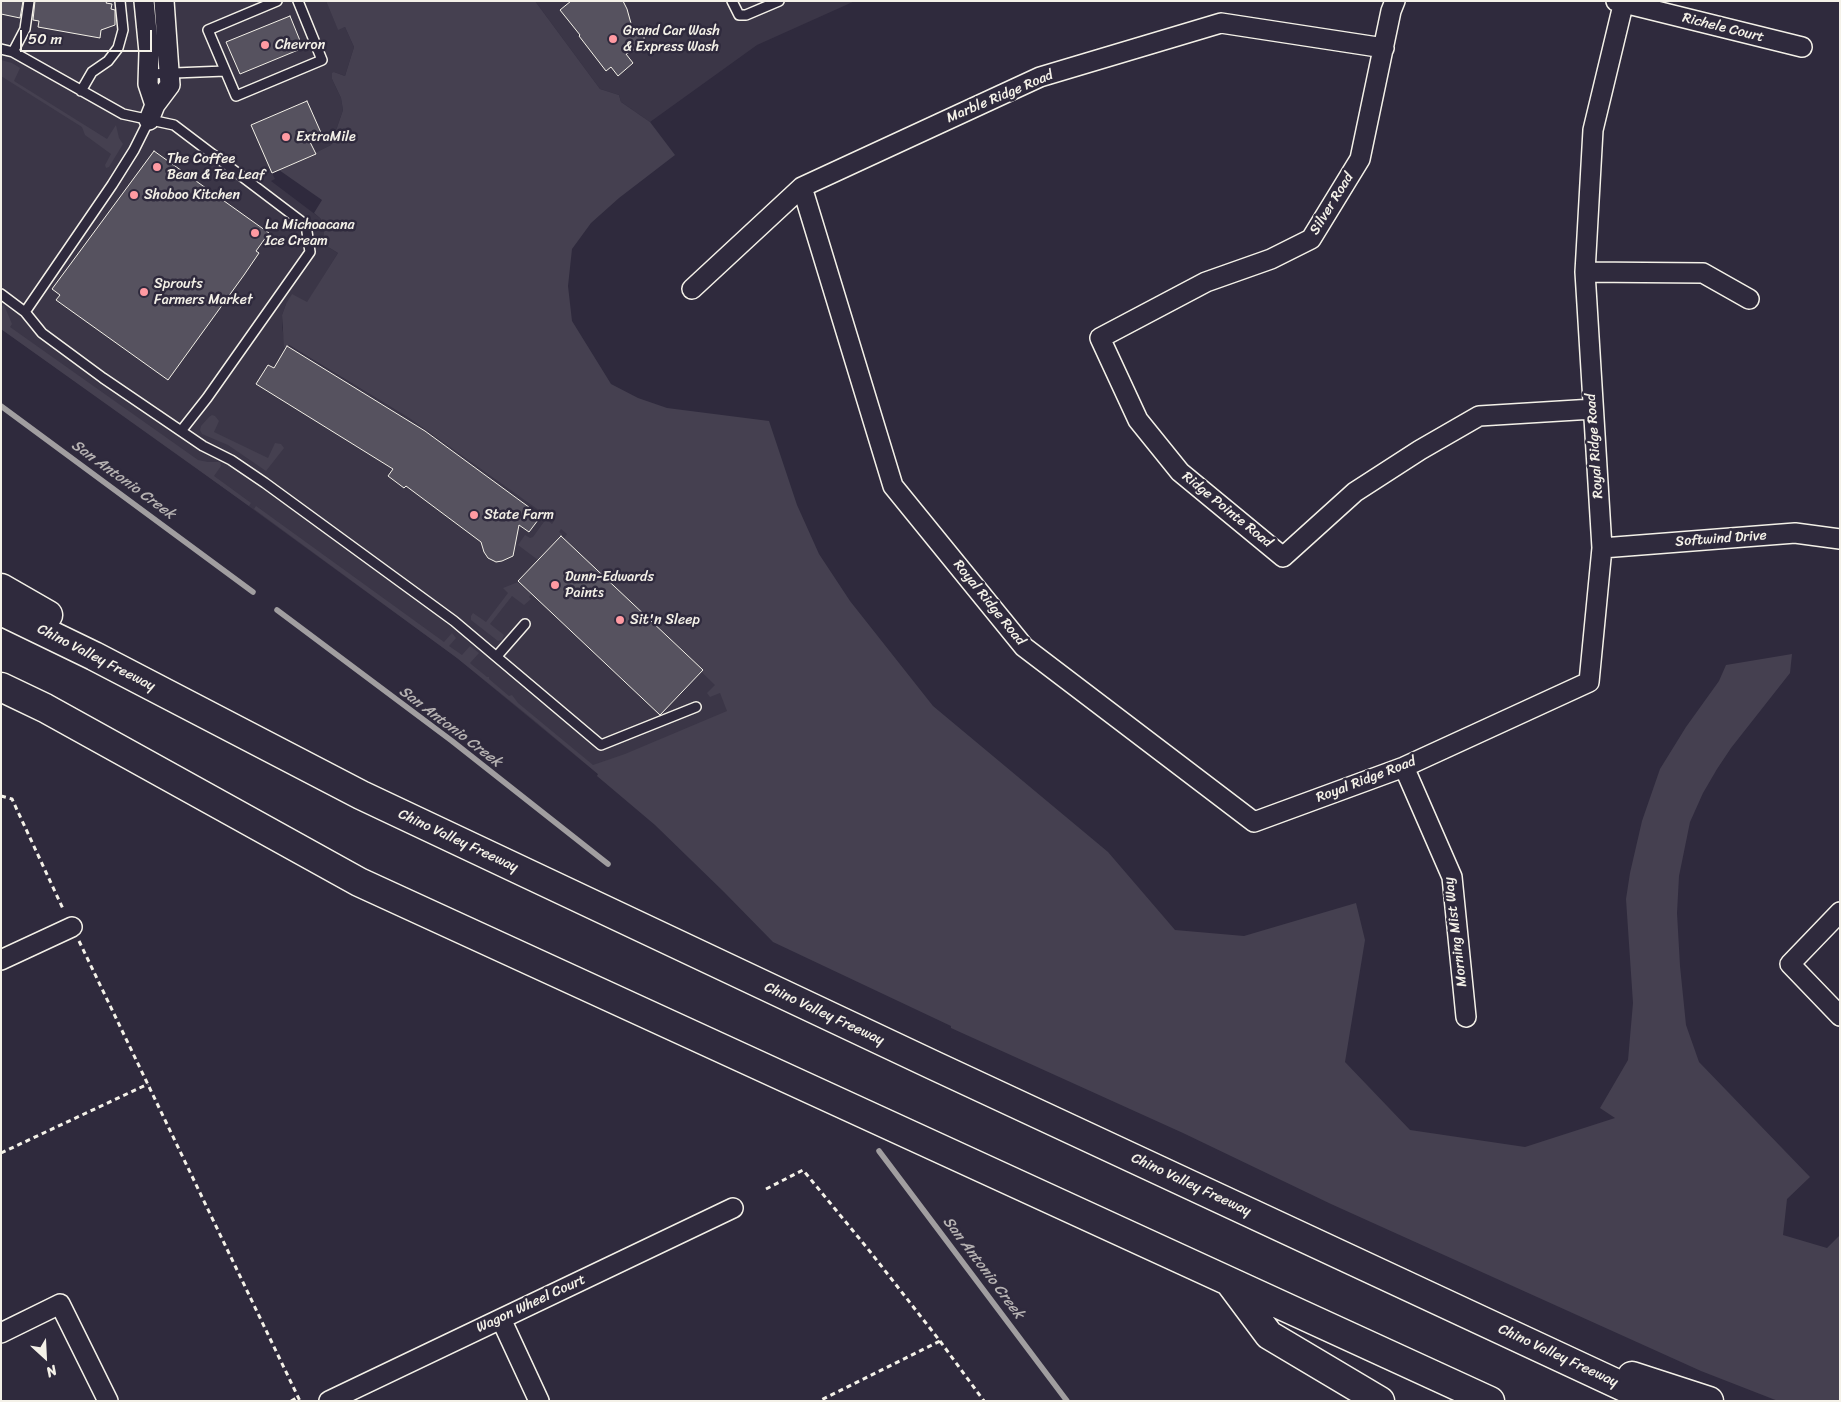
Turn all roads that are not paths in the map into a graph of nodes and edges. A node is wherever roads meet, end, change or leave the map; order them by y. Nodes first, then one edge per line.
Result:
1 (29, 1) edge
2 (120, 1) edge
3 (144, 1) edge
4 (164, 1) edge
5 (276, 1) edge
6 (298, 1) edge
7 (732, 1) edge
8 (779, 1) edge
9 (1395, 1) edge
10 (1621, 2) edge
11 (1802, 47) dead end
12 (1384, 48) junction
13 (1, 49) edge
14 (13, 52) junction
15 (225, 71) junction
16 (170, 73) junction
17 (149, 74) junction
18 (82, 90) junction
19 (152, 112) junction
20 (802, 187) junction
21 (1585, 272) junction
22 (692, 289) dead end
23 (1, 294) edge
24 (1749, 299) dead end
25 (25, 312) junction
26 (1100, 338) joint
27 (1592, 409) junction
28 (181, 431) junction
29 (1840, 539) edge
30 (1602, 548) junction
31 (1, 588) edge
32 (1, 611) edge
33 (525, 624) dead end
34 (94, 656) junction
35 (497, 656) junction
36 (1, 687) edge
37 (696, 708) dead end
38 (1404, 766) junction
39 (1840, 912) edge
40 (72, 927) road end
41 (1, 960) edge
42 (1840, 1016) edge
43 (1466, 1017) dead end
44 (732, 1208) dead end
45 (1230, 1283) junction
46 (501, 1319) junction
47 (1, 1333) edge
48 (1534, 1345) junction
49 (108, 1401) edge
50 (329, 1401) edge
51 (539, 1401) edge
52 (1380, 1401) edge
53 (1490, 1401) edge
54 (1654, 1401) edge
55 (1709, 1401) edge

1 - 14 lane
2 - 18 lane
3 - 17 street
4 - 16 street
5 - 15 lane
6 - 15 lane
7 - 8 lane
9 - 12 street, Silver Road
10 - 11 street, Richele Court
10 - 21 street, Royal Ridge Road
12 - 20 street, Marble Ridge Road
12 - 26 street, Silver Road
13 - 14 lane
14 - 18 lane
15 - 16 lane
16 - 17 lane
16 - 19 street
17 - 19 street
18 - 19 lane
19 - 25 lane
19 - 28 lane
20 - 22 street, Marble Ridge Road
20 - 38 street, Royal Ridge Road
21 - 24 street
21 - 27 street, Royal Ridge Road
23 - 25 lane
25 - 28 lane
26 - 27 street, Ridge Pointe Road
27 - 30 street, Royal Ridge Road
28 - 35 lane
29 - 30 street, Softwind Drive
30 - 38 street, Royal Ridge Road
31 - 34 highway
32 - 34 highway, Chino Valley Freeway
33 - 35 lane
34 - 48 highway, Chino Valley Freeway
35 - 37 lane
36 - 45 highway
38 - 43 street, Morning Mist Way
39 - 42 street
40 - 41 street
44 - 46 street, Wagon Wheel Court
45 - 52 highway
45 - 53 highway
46 - 50 street, Wagon Wheel Court
46 - 51 street
47 - 49 street
48 - 54 highway, Chino Valley Freeway
48 - 55 highway

